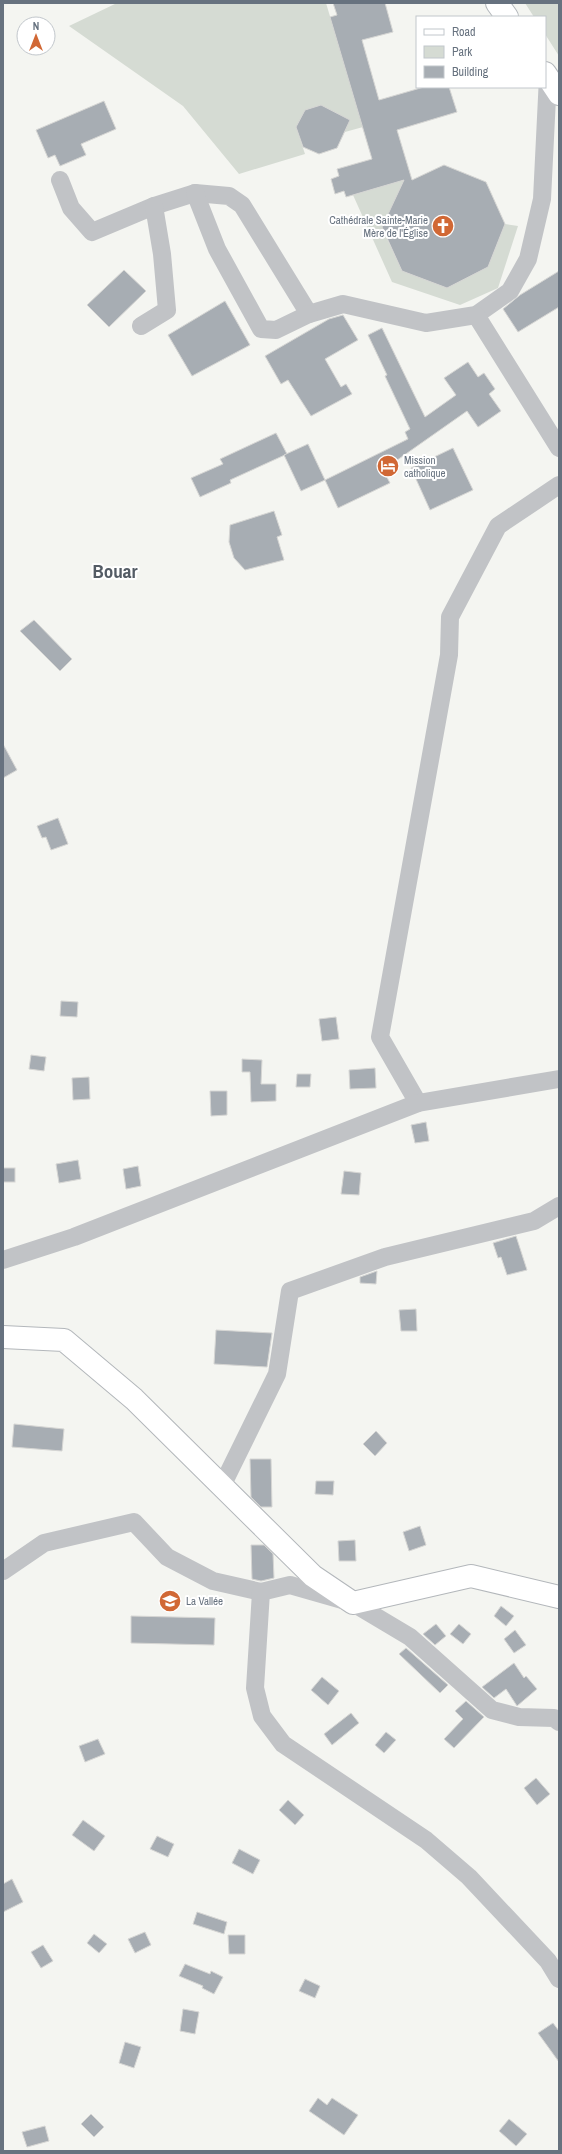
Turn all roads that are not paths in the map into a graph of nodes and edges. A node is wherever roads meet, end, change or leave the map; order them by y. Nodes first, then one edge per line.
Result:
1 (497, 3) edge
2 (505, 16) edge
3 (551, 81) edge
4 (60, 180) dead end
5 (195, 193) junction
6 (154, 206) junction
7 (309, 314) junction
8 (476, 314) junction
9 (141, 326) dead end
10 (559, 448) edge
11 (559, 486) edge
12 (559, 1079) edge
13 (418, 1103) junction
14 (559, 1206) edge
15 (3, 1260) edge
16 (3, 1337) edge
17 (222, 1486) junction
18 (3, 1571) edge
19 (261, 1592) junction
20 (559, 1597) edge
21 (353, 1603) junction
22 (559, 1722) edge
23 (559, 1978) edge

1 - 2 street
3 - 8 street
4 - 6 street
5 - 6 street
5 - 7 street
5 - 7 street
6 - 9 street
7 - 8 street
8 - 10 street
11 - 13 street
12 - 13 street
13 - 15 street
14 - 17 street
16 - 17 street
17 - 21 street
18 - 19 street
19 - 21 street
19 - 23 street
20 - 21 street
21 - 22 street

